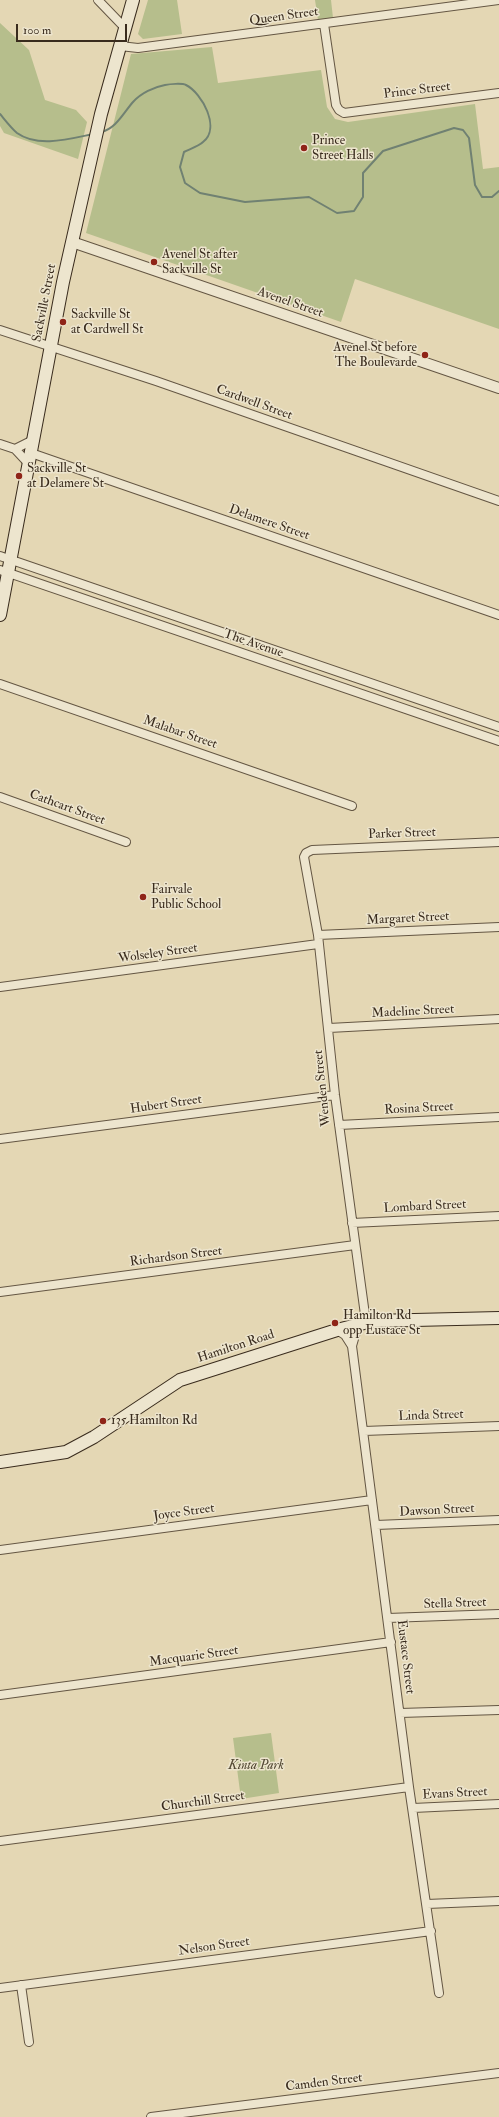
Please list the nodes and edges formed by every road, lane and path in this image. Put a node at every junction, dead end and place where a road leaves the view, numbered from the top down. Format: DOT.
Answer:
graph roads {
  1 [pos="98,0"];
  2 [pos="133,0"];
  3 [pos="499,0"];
  4 [pos="324,24"];
  5 [pos="125,28"];
  6 [pos="120,46"];
  7 [pos="499,93"];
  8 [pos="72,242"];
  9 [pos="0,330"];
  10 [pos="50,348"];
  11 [pos="499,388"];
  12 [pos="33,440"];
  13 [pos="0,444"];
  14 [pos="15,449"];
  15 [pos="30,459"];
  16 [pos="499,501"];
  17 [pos="5,558"];
  18 [pos="4,572"];
  19 [pos="0,615"];
  20 [pos="499,615"];
  21 [pos="0,684"];
  22 [pos="499,727"];
  23 [pos="499,741"];
  24 [pos="0,797"];
  25 [pos="352,806"];
  26 [pos="126,842"];
  27 [pos="499,842"];
  28 [pos="306,853"];
  29 [pos="499,927"];
  30 [pos="318,935"];
  31 [pos="318,944"];
  32 [pos="0,987"];
  33 [pos="499,1019"];
  34 [pos="329,1028"];
  35 [pos="336,1095"];
  36 [pos="499,1117"];
  37 [pos="339,1125"];
  38 [pos="0,1139"];
  39 [pos="499,1216"];
  40 [pos="352,1223"];
  41 [pos="355,1245"];
  42 [pos="0,1292"];
  43 [pos="499,1318"];
  44 [pos="364,1323"];
  45 [pos="337,1330"];
  46 [pos="352,1346"];
  47 [pos="499,1426"];
  48 [pos="364,1431"];
  49 [pos="0,1462"];
  50 [pos="372,1500"];
  51 [pos="499,1520"];
  52 [pos="376,1525"];
  53 [pos="0,1550"];
  54 [pos="499,1614"];
  55 [pos="388,1618"];
  56 [pos="391,1642"];
  57 [pos="0,1694"];
  58 [pos="499,1710"];
  59 [pos="400,1713"];
  60 [pos="410,1787"];
  61 [pos="499,1804"];
  62 [pos="413,1808"];
  63 [pos="0,1841"];
  64 [pos="499,1901"];
  65 [pos="427,1904"];
  66 [pos="431,1930"];
  67 [pos="21,1985"];
  68 [pos="0,1988"];
  69 [pos="439,1993"];
  70 [pos="29,2042"];
  71 [pos="499,2073"];
  72 [pos="151,2117"];
  1 -- 5 [label="street"];
  2 -- 5 [label="main road, Sackville Street"];
  3 -- 4 [label="street, Queen Street"];
  4 -- 6 [label="street, Queen Street"];
  4 -- 7 [label="street, Prince Street"];
  5 -- 6 [label="main road, Sackville Street"];
  6 -- 8 [label="main road, Sackville Street"];
  8 -- 10 [label="main road, Sackville Street"];
  8 -- 11 [label="street, Avenel Street"];
  9 -- 10 [label="street, Cardwell Street"];
  10 -- 12 [label="main road, Sackville Street"];
  10 -- 16 [label="street, Cardwell Street"];
  12 -- 14 [label="street"];
  12 -- 15 [label="main road, Sackville Street"];
  13 -- 14 [label="street, Delamere Street"];
  14 -- 15 [label="street, Delamere Street"];
  15 -- 17 [label="main road, Sackville Street"];
  15 -- 20 [label="street, Delamere Street"];
  17 -- 18 [label="main road, Sackville Street"];
  17 -- 22 [label="street, The Avenue"];
  18 -- 19 [label="main road, Sackville Street"];
  18 -- 23 [label="street, The Avenue"];
  21 -- 25 [label="street, Malabar Street"];
  24 -- 26 [label="street, Cathcart Street"];
  27 -- 28 [label="street, Parker Street"];
  28 -- 30 [label="street, Wenden Street"];
  29 -- 30 [label="street, Margaret Street"];
  30 -- 31 [label="street, Wenden Street"];
  31 -- 32 [label="street, Wolseley Street"];
  31 -- 34 [label="street, Wenden Street"];
  33 -- 34 [label="street, Madeline Street"];
  34 -- 35 [label="street, Wenden Street"];
  35 -- 37 [label="street, Wenden Street"];
  35 -- 38 [label="street, Hubert Street"];
  36 -- 37 [label="street, Rosina Street"];
  37 -- 40 [label="street, Wenden Street"];
  39 -- 40 [label="street, Lombard Street"];
  40 -- 41 [label="street, Wenden Street"];
  41 -- 42 [label="street, Richardson Street"];
  41 -- 44 [label="street, Wenden Street"];
  43 -- 44 [label="main road, Hamilton Road"];
  44 -- 45 [label="main road, Hamilton Road"];
  44 -- 46 [label="street"];
  45 -- 46 [label="street"];
  45 -- 49 [label="main road, Hamilton Road"];
  46 -- 48 [label="street, Eustace Street"];
  47 -- 48 [label="street, Linda Street"];
  48 -- 50 [label="street, Eustace Street"];
  50 -- 52 [label="street, Eustace Street"];
  50 -- 53 [label="street, Joyce Street"];
  51 -- 52 [label="street, Dawson Street"];
  52 -- 55 [label="street, Eustace Street"];
  54 -- 55 [label="street, Stella Street"];
  55 -- 56 [label="street, Eustace Street"];
  56 -- 57 [label="street, Macquarie Street"];
  56 -- 59 [label="street, Eustace Street"];
  58 -- 59 [label="street"];
  59 -- 60 [label="street, Eustace Street"];
  60 -- 62 [label="street, Eustace Street"];
  60 -- 63 [label="street, Churchill Street"];
  61 -- 62 [label="street, Evans Street"];
  62 -- 65 [label="street, Eustace Street"];
  64 -- 65 [label="street"];
  65 -- 66 [label="street, Eustace Street"];
  66 -- 67 [label="street, Nelson Street"];
  66 -- 69 [label="street, Eustace Street"];
  67 -- 68 [label="street, Nelson Street"];
  67 -- 70 [label="street"];
  71 -- 72 [label="street, Camden Street"];
}
